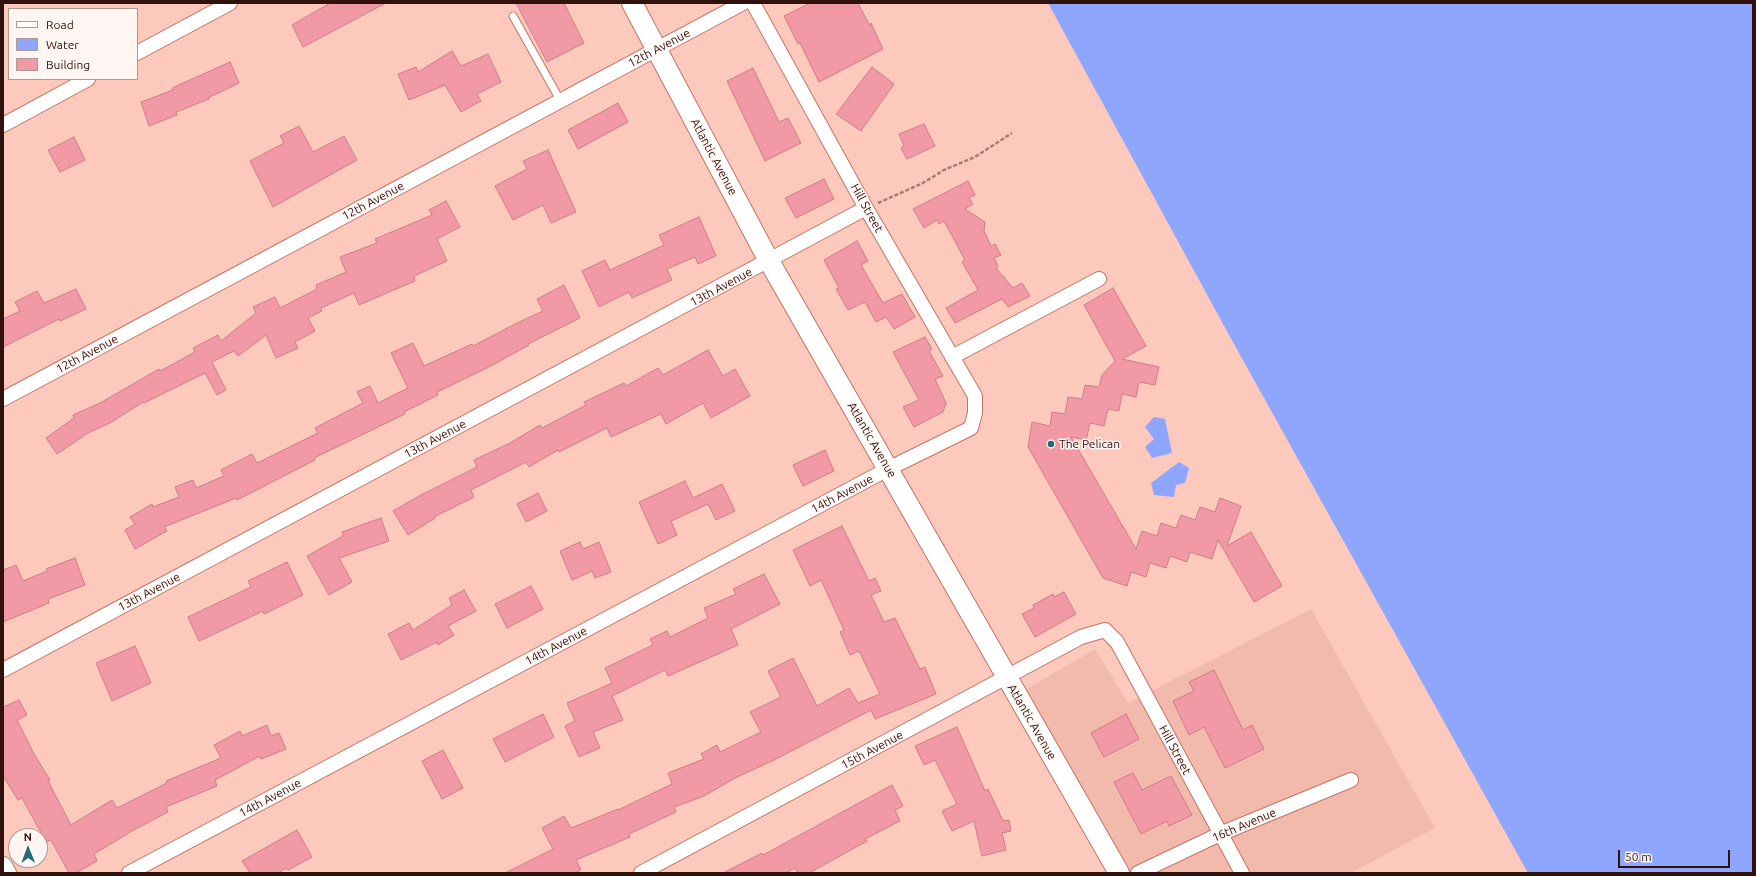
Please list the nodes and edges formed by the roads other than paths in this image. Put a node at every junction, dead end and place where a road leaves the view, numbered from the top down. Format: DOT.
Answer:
graph roads {
  1 [pos="230,3"];
  2 [pos="632,3"];
  3 [pos="743,3"];
  4 [pos="752,3"];
  5 [pos="512,16"];
  6 [pos="656,49"];
  7 [pos="138,52"];
  8 [pos="86,80"];
  9 [pos="560,100"];
  10 [pos="3,125"];
  11 [pos="866,208"];
  12 [pos="769,261"];
  13 [pos="1099,279"];
  14 [pos="952,357"];
  15 [pos="3,399"];
  16 [pos="975,413"];
  17 [pos="888,469"];
  18 [pos="1105,630"];
  19 [pos="3,670"];
  20 [pos="1007,678"];
  21 [pos="1350,780"];
  22 [pos="1220,834"];
  23 [pos="3,866"];
  24 [pos="7,873"];
  25 [pos="128,873"];
  26 [pos="641,873"];
  27 [pos="1119,873"];
  28 [pos="1138,873"];
  29 [pos="1242,873"];
  1 -- 7 [label="street"];
  2 -- 6 [label="main road, Atlantic Avenue"];
  3 -- 6 [label="street, 12th Avenue"];
  4 -- 11 [label="street, Hill Street"];
  5 -- 9 [label="lane"];
  6 -- 9 [label="street, 12th Avenue"];
  6 -- 12 [label="main road, Atlantic Avenue"];
  8 -- 10 [label="street"];
  9 -- 15 [label="street, 12th Avenue"];
  11 -- 12 [label="street, 13th Avenue"];
  11 -- 14 [label="street, Hill Street"];
  12 -- 17 [label="main road, Atlantic Avenue"];
  12 -- 19 [label="street, 13th Avenue"];
  13 -- 14 [label="street"];
  14 -- 16 [label="street, Hill Street"];
  16 -- 17 [label="street, 14th Avenue"];
  17 -- 20 [label="main road, Atlantic Avenue"];
  17 -- 25 [label="street, 14th Avenue"];
  18 -- 20 [label="street, 15th Avenue"];
  18 -- 22 [label="street, Hill Street"];
  20 -- 26 [label="street, 15th Avenue"];
  20 -- 27 [label="main road, Atlantic Avenue"];
  21 -- 22 [label="street, 16th Avenue"];
  22 -- 28 [label="street, 16th Avenue"];
  22 -- 29 [label="street, Hill Street"];
  23 -- 24 [label="street"];
}
